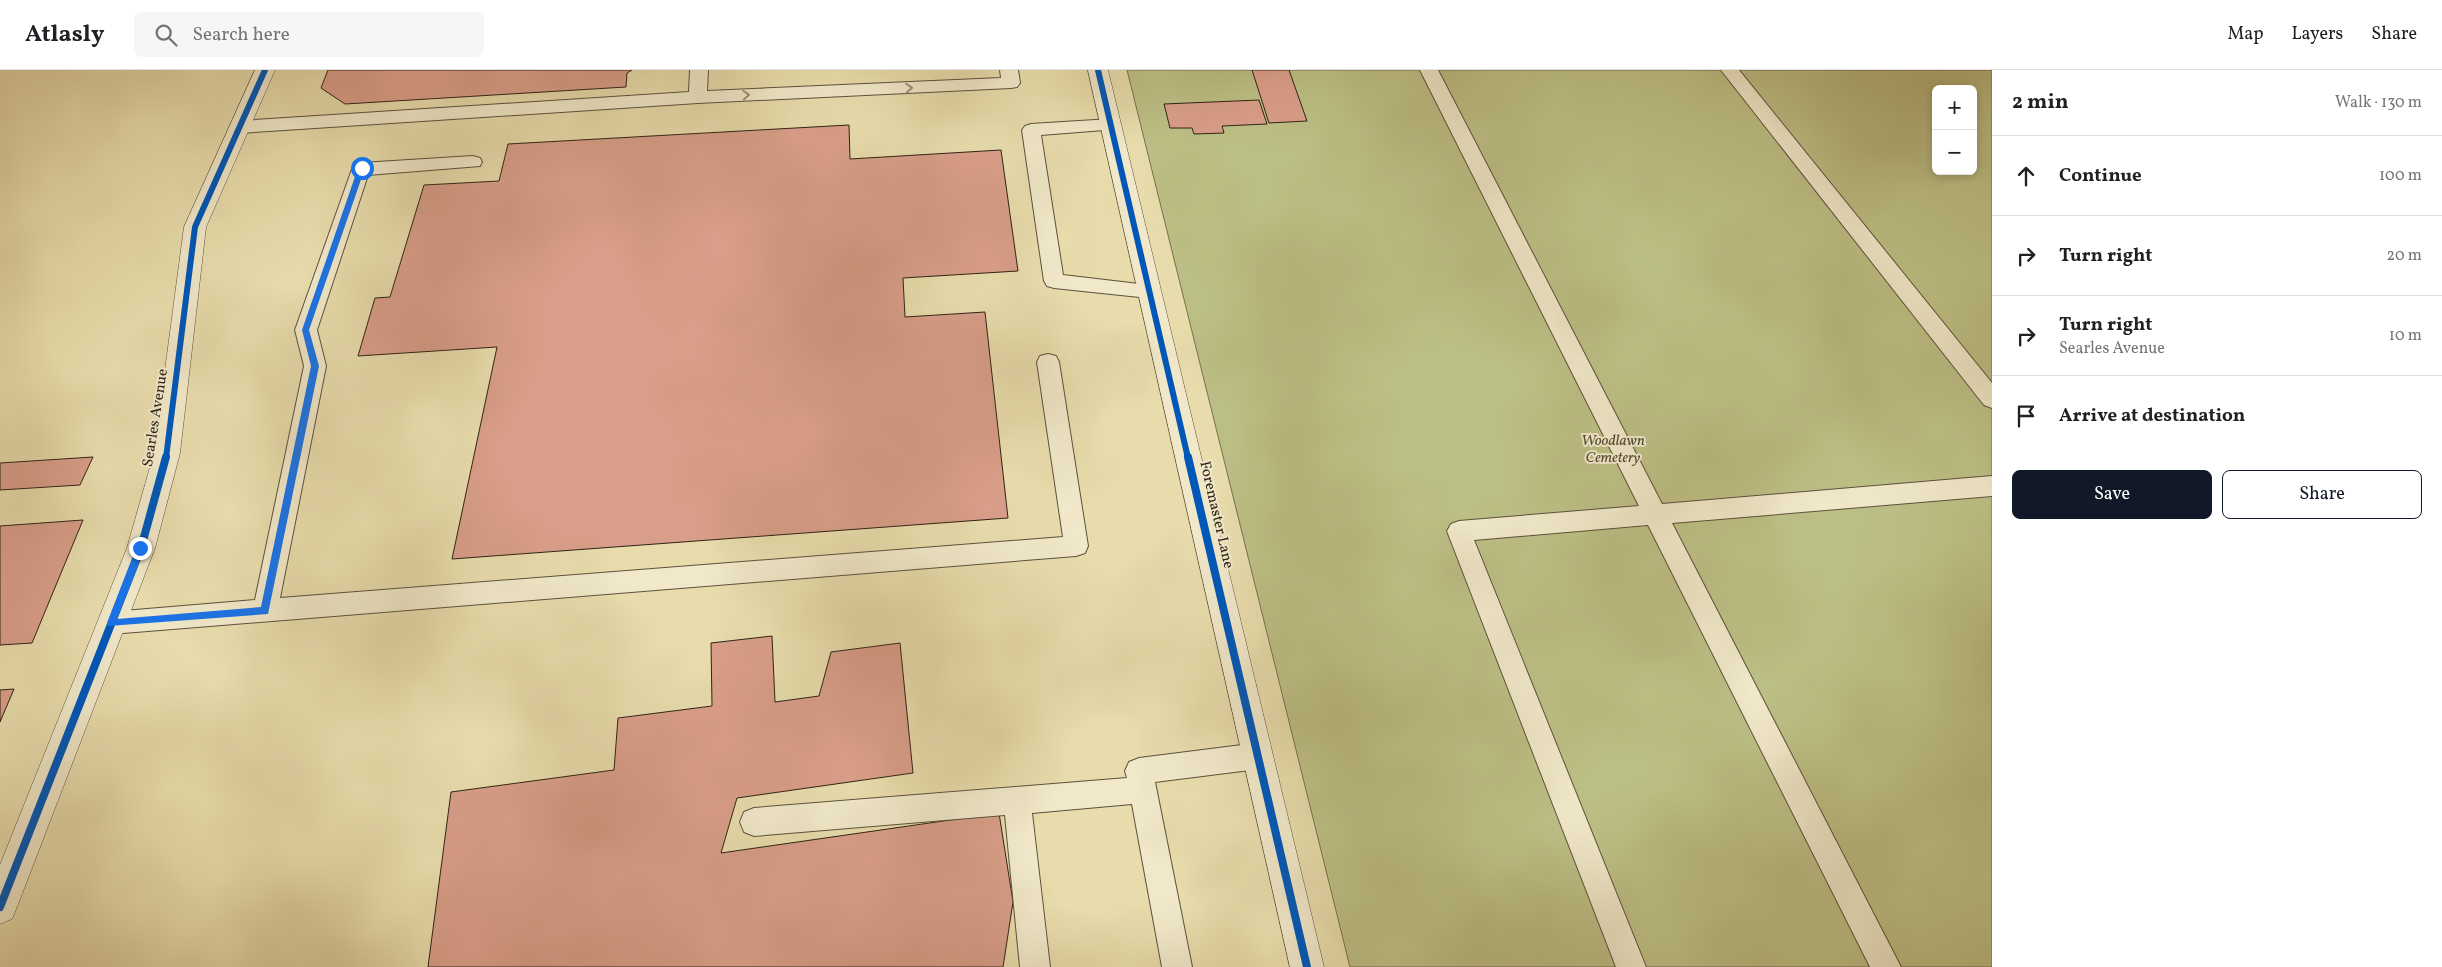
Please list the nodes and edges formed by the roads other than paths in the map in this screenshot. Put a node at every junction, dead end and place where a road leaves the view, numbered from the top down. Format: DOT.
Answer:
graph roads {
  1 [pos="265,70"];
  2 [pos="699,70"];
  3 [pos="1009,70"];
  4 [pos="1098,70"];
  5 [pos="1429,70"];
  6 [pos="1730,70"];
  7 [pos="698,98"];
  8 [pos="1111,125"];
  9 [pos="240,128"];
  10 [pos="473,162"];
  11 [pos="1149,291"];
  12 [pos="1048,362"];
  13 [pos="1992,399"];
  14 [pos="1992,486"];
  15 [pos="1655,514"];
  16 [pos="265,611"];
  17 [pos="112,623"];
  18 [pos="1258,756"];
  19 [pos="1143,790"];
  20 [pos="1017,800"];
  21 [pos="754,822"];
  22 [pos="0,907"];
  23 [pos="1035,967"];
  24 [pos="1177,967"];
  25 [pos="1307,967"];
  26 [pos="1631,967"];
  27 [pos="1886,967"];
  1 -- 9 [label="street, Searles Avenue"];
  2 -- 7 [label="lane"];
  7 -- 3 [label="lane, one-way"];
  4 -- 8 [label="street, Foremaster Lane"];
  5 -- 15 [label="lane"];
  6 -- 13 [label="lane"];
  7 -- 9 [label="lane"];
  8 -- 11 [label="street, Foremaster Lane"];
  8 -- 11 [label="lane"];
  9 -- 17 [label="street, Searles Avenue"];
  10 -- 16 [label="lane"];
  11 -- 18 [label="street, Foremaster Lane"];
  12 -- 16 [label="lane"];
  14 -- 15 [label="lane"];
  15 -- 26 [label="lane"];
  15 -- 27 [label="lane"];
  16 -- 17 [label="lane"];
  17 -- 22 [label="street, Searles Avenue"];
  18 -- 19 [label="lane"];
  18 -- 25 [label="street, Foremaster Lane"];
  19 -- 20 [label="lane"];
  19 -- 24 [label="lane"];
  20 -- 21 [label="lane"];
  20 -- 23 [label="lane"];
}
